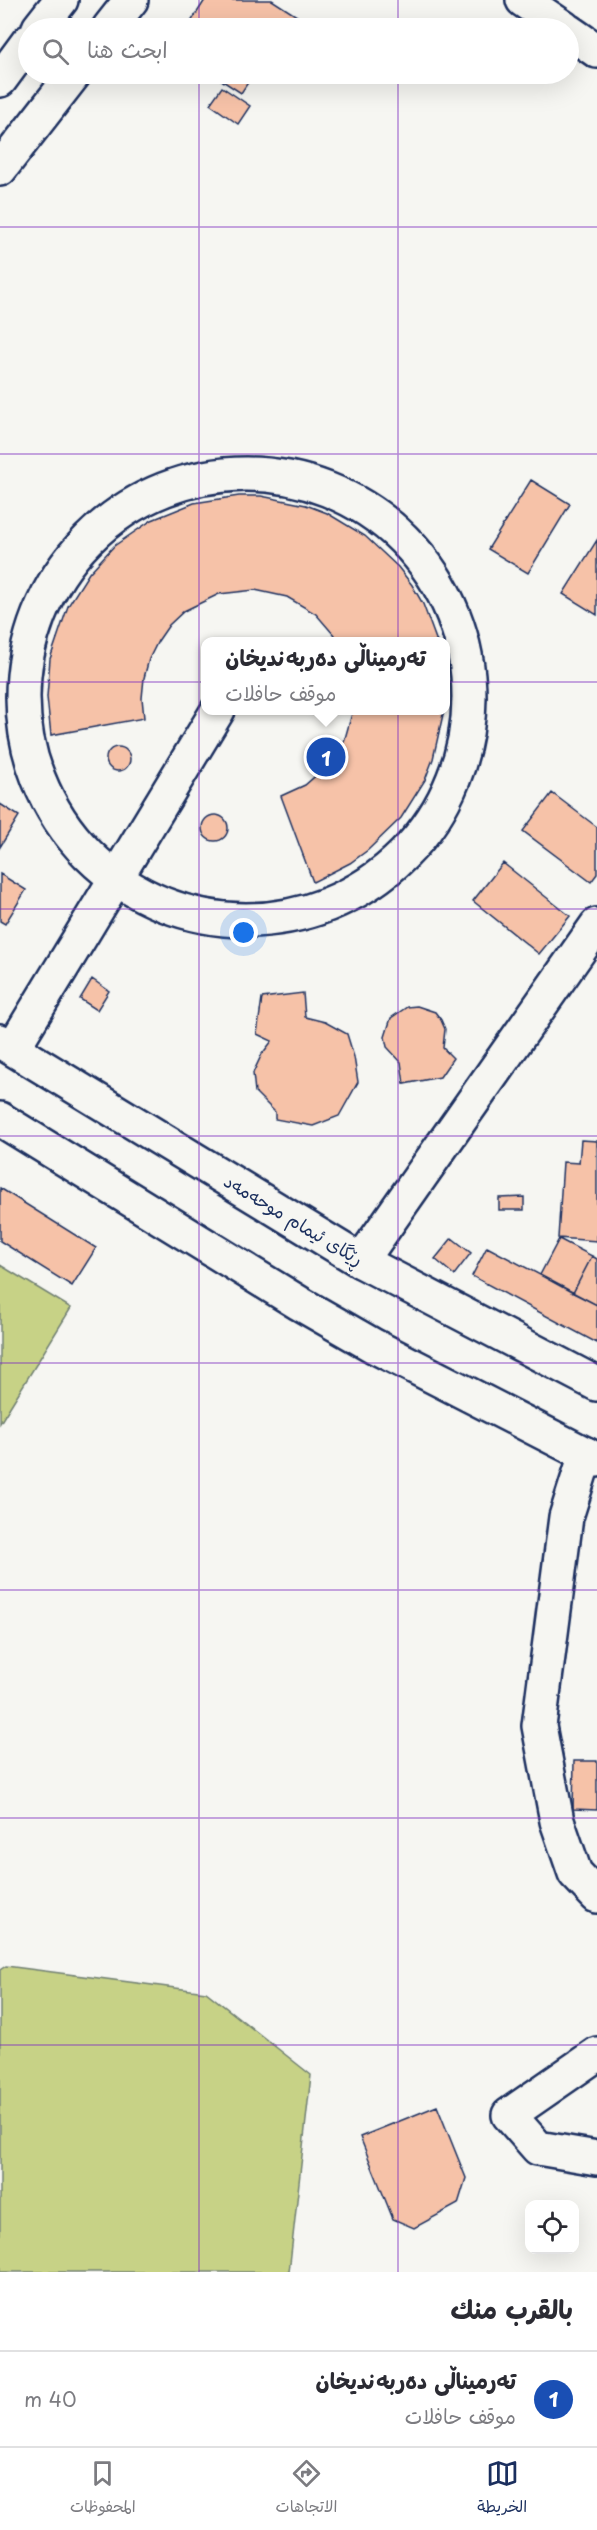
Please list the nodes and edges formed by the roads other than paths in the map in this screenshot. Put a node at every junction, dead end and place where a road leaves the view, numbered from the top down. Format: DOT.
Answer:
graph roads {
  1 [pos="60,0"];
  2 [pos="130,0"];
  3 [pos="523,0"];
  4 [pos="46,18"];
  5 [pos="116,18"];
  6 [pos="549,18"];
  7 [pos="579,39"];
  8 [pos="597,51"];
  9 [pos="18,56"];
  10 [pos="0,80"];
  11 [pos="66,84"];
  12 [pos="0,170"];
  13 [pos="216,715"];
  14 [pos="115,878"];
  15 [pos="597,925"];
  16 [pos="7,1044"];
  17 [pos="0,1119"];
  18 [pos="361,1261"];
  19 [pos="597,1384"];
  20 [pos="592,1457"];
  21 [pos="597,1896"];
  22 [pos="597,2054"];
  23 [pos="597,2158"];
  1 -- 4 [label="main road"];
  2 -- 5 [label="main road"];
  3 -- 6 [label="main road"];
  7 -- 8 [label="main road"];
  9 -- 10 [label="main road"];
  11 -- 12 [label="main road"];
  13 -- 14 [label="main road"];
  14 -- 14 [label="main road"];
  14 -- 16 [label="main road"];
  15 -- 18 [label="main road"];
  16 -- 18 [label="main road, ڕێگای ئیمام موحەمەد"];
  17 -- 20 [label="main road"];
  18 -- 19 [label="main road, ڕێگای ئیمام موحەمەد"];
  20 -- 21 [label="main road"];
  22 -- 23 [label="main road"];
}
